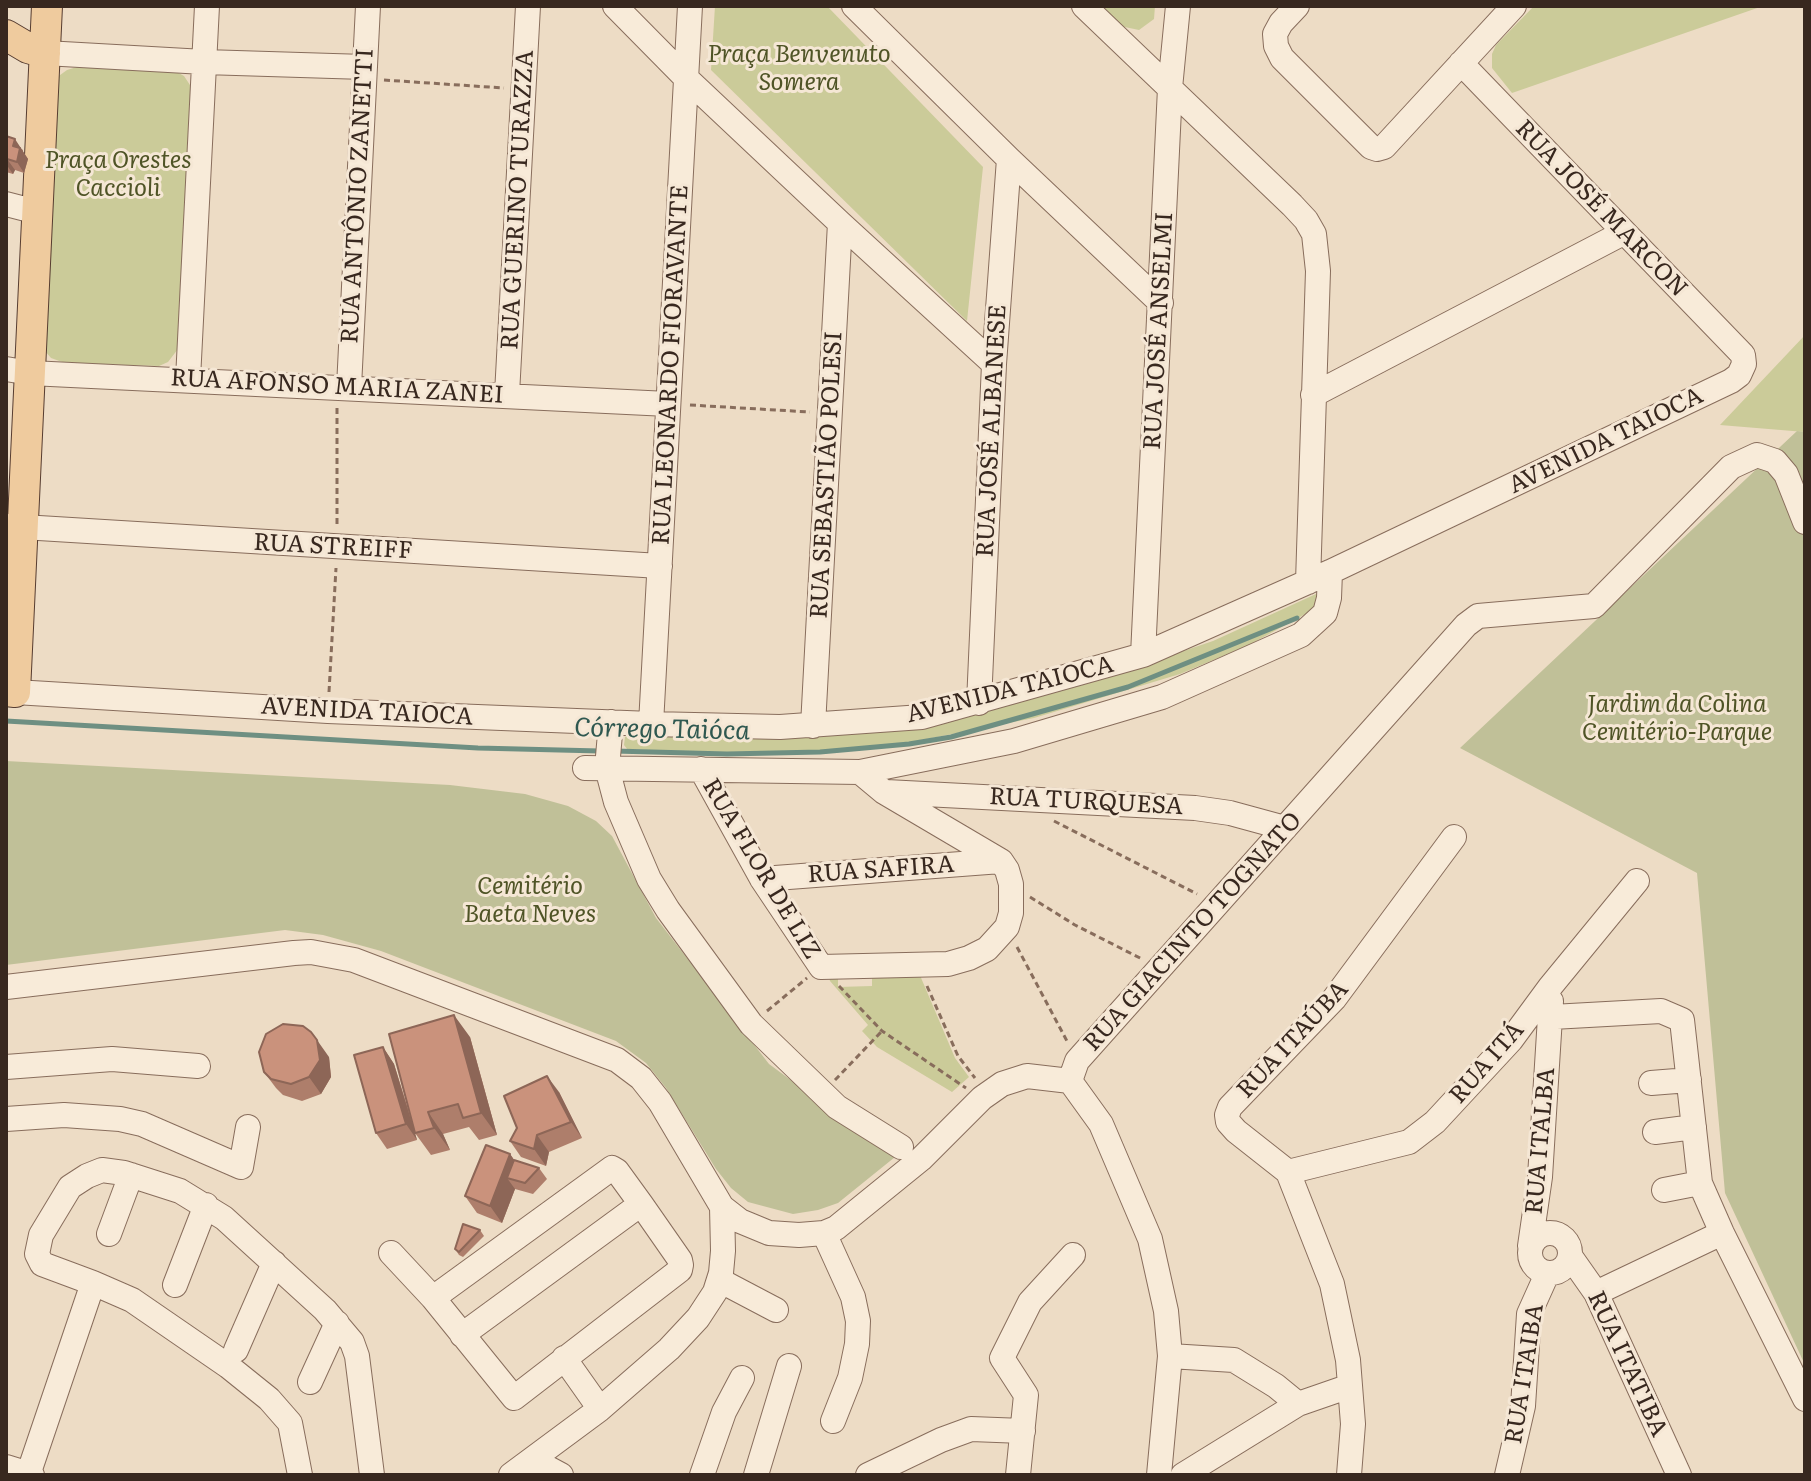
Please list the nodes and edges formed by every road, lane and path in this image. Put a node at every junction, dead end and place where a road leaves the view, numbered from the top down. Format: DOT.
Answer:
graph roads {
  1 [pos="47,6"];
  2 [pos="207,6"];
  3 [pos="368,6"];
  4 [pos="528,6"];
  5 [pos="615,6"];
  6 [pos="690,6"];
  7 [pos="854,6"];
  8 [pos="1084,6"];
  9 [pos="1178,6"];
  10 [pos="1297,6"];
  11 [pos="1514,6"];
  12 [pos="6,35"];
  13 [pos="45,53"];
  14 [pos="204,62"];
  15 [pos="1461,63"];
  16 [pos="365,73"];
  17 [pos="686,78"];
  18 [pos="1170,88"];
  19 [pos="523,89"];
  20 [pos="1009,159"];
  21 [pos="6,204"];
  22 [pos="37,212"];
  23 [pos="840,223"];
  24 [pos="1623,233"];
  25 [pos="1161,303"];
  26 [pos="1743,355"];
  27 [pos="994,364"];
  28 [pos="18,371"];
  29 [pos="188,379"];
  30 [pos="349,387"];
  31 [pos="507,394"];
  32 [pos="1313,395"];
  33 [pos="668,404"];
  34 [pos="830,413"];
  35 [pos="1799,487"];
  36 [pos="1805,522"];
  37 [pos="14,527"];
  38 [pos="660,566"];
  39 [pos="1330,572"];
  40 [pos="1308,582"];
  41 [pos="1143,655"];
  42 [pos="10,692"];
  43 [pos="979,703"];
  44 [pos="651,724"];
  45 [pos="813,726"];
  46 [pos="604,751"];
  47 [pos="701,769"];
  48 [pos="860,772"];
  49 [pos="884,792"];
  50 [pos="1036,800"];
  51 [pos="1285,828"];
  52 [pos="1454,837"];
  53 [pos="1001,861"];
  54 [pos="762,879"];
  55 [pos="1637,881"];
  56 [pos="1011,884"];
  57 [pos="1218,905"];
  58 [pos="1007,927"];
  59 [pos="922,966"];
  60 [pos="821,967"];
  61 [pos="1160,968"];
  62 [pos="6,987"];
  63 [pos="1550,987"];
  64 [pos="1552,1017"];
  65 [pos="751,1024"];
  66 [pos="882,1031"];
  67 [pos="1511,1040"];
  68 [pos="1548,1064"];
  69 [pos="198,1066"];
  70 [pos="6,1067"];
  71 [pos="1074,1071"];
  72 [pos="1689,1080"];
  73 [pos="1651,1083"];
  74 [pos="822,1094"];
  75 [pos="984,1096"];
  76 [pos="6,1119"];
  77 [pos="248,1127"];
  78 [pos="1694,1127"];
  79 [pos="1655,1132"];
  80 [pos="901,1147"];
  81 [pos="1288,1172"];
  82 [pos="131,1175"];
  83 [pos="1540,1177"];
  84 [pos="1700,1183"];
  85 [pos="1664,1190"];
  86 [pos="641,1204"];
  87 [pos="206,1205"];
  88 [pos="722,1207"];
  89 [pos="824,1233"];
  90 [pos="1722,1233"];
  91 [pos="109,1234"];
  92 [pos="1567,1248"];
  93 [pos="391,1253"];
  94 [pos="1073,1255"];
  95 [pos="1536,1260"];
  96 [pos="274,1263"];
  97 [pos="719,1280"];
  98 [pos="93,1283"];
  99 [pos="175,1285"];
  100 [pos="1596,1293"];
  101 [pos="433,1298"];
  102 [pos="776,1310"];
  103 [pos="337,1323"];
  104 [pos="462,1335"];
  105 [pos="236,1350"];
  106 [pos="1170,1356"];
  107 [pos="564,1358"];
  108 [pos="789,1366"];
  109 [pos="742,1378"];
  110 [pos="310,1382"];
  111 [pos="1350,1386"];
  112 [pos="1805,1399"];
  113 [pos="1298,1404"];
  114 [pos="600,1409"];
  115 [pos="833,1421"];
  116 [pos="1023,1431"];
  117 [pos="533,1460"];
  118 [pos="6,1467"];
  119 [pos="558,1474"];
  120 [pos="30,1475"];
  121 [pos="300,1475"];
  122 [pos="372,1475"];
  123 [pos="511,1475"];
  124 [pos="702,1475"];
  125 [pos="756,1475"];
  126 [pos="868,1475"];
  127 [pos="1018,1475"];
  128 [pos="1159,1475"];
  129 [pos="1183,1475"];
  130 [pos="1349,1475"];
  131 [pos="1507,1475"];
  132 [pos="1679,1475"];
  1 -- 13 [label="main road"];
  2 -- 14 [label="street"];
  3 -- 16 [label="street, RUA ANTÔNIO ZANETTI"];
  4 -- 19 [label="street, RUA GUERINO TURAZZA"];
  5 -- 17 [label="street"];
  6 -- 17 [label="street, RUA LEONARDO FIORAVANTE"];
  7 -- 20 [label="street"];
  8 -- 18 [label="street"];
  9 -- 18 [label="street, RUA JOSÉ ANSELMI"];
  10 -- 15 [label="street"];
  11 -- 15 [label="street"];
  12 -- 13 [label="main road"];
  13 -- 14 [label="street"];
  13 -- 22 [label="main road"];
  14 -- 16 [label="street"];
  14 -- 29 [label="street"];
  15 -- 24 [label="street, RUA JOSÉ MARCON"];
  16 -- 19 [label="path"];
  16 -- 30 [label="street, RUA ANTÔNIO ZANETTI"];
  17 -- 23 [label="street"];
  17 -- 33 [label="street, RUA LEONARDO FIORAVANTE"];
  18 -- 25 [label="street, RUA JOSÉ ANSELMI"];
  18 -- 32 [label="street"];
  19 -- 31 [label="street, RUA GUERINO TURAZZA"];
  20 -- 25 [label="street"];
  20 -- 27 [label="street, RUA JOSÉ ALBANESE"];
  21 -- 22 [label="street"];
  22 -- 28 [label="main road"];
  23 -- 27 [label="street"];
  23 -- 34 [label="street, RUA SEBASTIÃO POLESI"];
  24 -- 26 [label="street, RUA JOSÉ MARCON"];
  24 -- 32 [label="street"];
  25 -- 41 [label="street, RUA JOSÉ ANSELMI"];
  26 -- 39 [label="street, AVENIDA TAIOCA"];
  27 -- 43 [label="street, RUA JOSÉ ALBANESE"];
  28 -- 29 [label="street, RUA AFONSO MARIA ZANEI"];
  28 -- 37 [label="main road"];
  29 -- 30 [label="street, RUA AFONSO MARIA ZANEI"];
  30 -- 31 [label="street, RUA AFONSO MARIA ZANEI"];
  31 -- 33 [label="street, RUA AFONSO MARIA ZANEI"];
  32 -- 40 [label="street"];
  33 -- 34 [label="path"];
  33 -- 38 [label="street, RUA LEONARDO FIORAVANTE"];
  34 -- 45 [label="street, RUA SEBASTIÃO POLESI"];
  35 -- 36 [label="street"];
  35 -- 51 [label="street, RUA GIACINTO TOGNATO"];
  37 -- 38 [label="street, RUA STREIFF"];
  37 -- 42 [label="main road"];
  38 -- 44 [label="street, RUA LEONARDO FIORAVANTE"];
  39 -- 40 [label="street, AVENIDA TAIOCA"];
  39 -- 48 [label="street"];
  40 -- 41 [label="street, AVENIDA TAIOCA"];
  41 -- 43 [label="street, AVENIDA TAIOCA"];
  42 -- 46 [label="street, AVENIDA TAIOCA"];
  43 -- 45 [label="street, AVENIDA TAIOCA"];
  44 -- 45 [label="street, AVENIDA TAIOCA"];
  44 -- 46 [label="street, AVENIDA TAIOCA"];
  46 -- 47 [label="street"];
  46 -- 65 [label="street"];
  47 -- 48 [label="street"];
  47 -- 54 [label="street, RUA FLOR DE LIZ"];
  48 -- 49 [label="street"];
  49 -- 50 [label="street, RUA TURQUESA"];
  49 -- 53 [label="street"];
  50 -- 51 [label="street, RUA TURQUESA"];
  50 -- 57 [label="path"];
  51 -- 57 [label="street, RUA GIACINTO TOGNATO"];
  52 -- 81 [label="street, RUA ITAÚBA"];
  53 -- 54 [label="street, RUA SAFIRA"];
  53 -- 56 [label="street"];
  54 -- 60 [label="street, RUA FLOR DE LIZ"];
  55 -- 63 [label="street, RUA ITÁ"];
  56 -- 58 [label="street"];
  56 -- 61 [label="path"];
  57 -- 61 [label="street, RUA GIACINTO TOGNATO"];
  58 -- 59 [label="street, RUA FLOR DE LIZ"];
  58 -- 71 [label="path"];
  59 -- 60 [label="street, RUA FLOR DE LIZ"];
  59 -- 75 [label="path"];
  60 -- 65 [label="path"];
  60 -- 66 [label="path"];
  61 -- 71 [label="street, RUA GIACINTO TOGNATO"];
  62 -- 88 [label="street"];
  63 -- 64 [label="street, RUA ITALBA"];
  63 -- 67 [label="street, RUA ITÁ"];
  64 -- 68 [label="street, RUA ITALBA"];
  64 -- 72 [label="street"];
  65 -- 74 [label="street"];
  66 -- 74 [label="path"];
  66 -- 75 [label="path"];
  67 -- 68 [label="street"];
  67 -- 81 [label="street, RUA ITÁ"];
  68 -- 83 [label="street, RUA ITALBA"];
  69 -- 70 [label="street"];
  71 -- 75 [label="street"];
  71 -- 106 [label="street"];
  72 -- 73 [label="street"];
  72 -- 78 [label="street"];
  74 -- 80 [label="street"];
  75 -- 89 [label="street"];
  76 -- 77 [label="street"];
  78 -- 79 [label="street"];
  78 -- 84 [label="street"];
  81 -- 111 [label="street, RUA ITAÚBA"];
  82 -- 87 [label="street"];
  82 -- 91 [label="street"];
  82 -- 98 [label="street"];
  83 -- 92 [label="street, RUA ITATIBA"];
  83 -- 95 [label="street, RUA ITALBA"];
  84 -- 85 [label="street"];
  84 -- 90 [label="street"];
  86 -- 101 [label="street"];
  86 -- 104 [label="street"];
  86 -- 107 [label="street"];
  87 -- 96 [label="street"];
  87 -- 99 [label="street"];
  88 -- 89 [label="street"];
  88 -- 97 [label="street"];
  89 -- 115 [label="street"];
  90 -- 100 [label="street"];
  90 -- 112 [label="street"];
  92 -- 95 [label="street"];
  92 -- 95 [label="street"];
  92 -- 100 [label="street, RUA ITATIBA"];
  93 -- 101 [label="street"];
  94 -- 116 [label="street"];
  95 -- 131 [label="street, RUA ITAIBA"];
  96 -- 103 [label="street"];
  96 -- 105 [label="street"];
  97 -- 102 [label="street"];
  97 -- 114 [label="street"];
  98 -- 120 [label="street"];
  98 -- 121 [label="street"];
  100 -- 132 [label="street, RUA ITATIBA"];
  101 -- 104 [label="street"];
  103 -- 110 [label="street"];
  103 -- 122 [label="street"];
  104 -- 107 [label="street"];
  106 -- 113 [label="street"];
  106 -- 128 [label="street"];
  107 -- 114 [label="street"];
  108 -- 125 [label="street"];
  109 -- 124 [label="street"];
  111 -- 113 [label="street"];
  111 -- 130 [label="street, RUA ITAÚBA"];
  113 -- 129 [label="street"];
  114 -- 117 [label="street"];
  116 -- 126 [label="street"];
  116 -- 127 [label="street"];
  117 -- 119 [label="street"];
  117 -- 123 [label="street"];
  118 -- 120 [label="street"];
}
